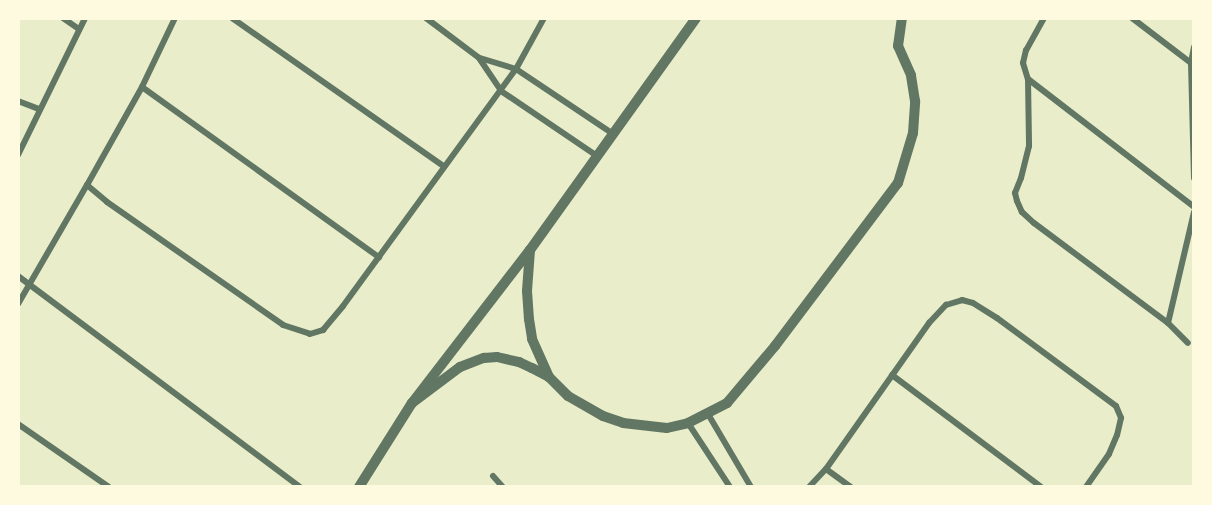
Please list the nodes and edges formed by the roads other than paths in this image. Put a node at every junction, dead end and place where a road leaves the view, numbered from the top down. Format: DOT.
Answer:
graph roads {
  1 [pos="63,18"];
  2 [pos="85,18"];
  3 [pos="175,18"];
  4 [pos="232,18"];
  5 [pos="426,18"];
  6 [pos="544,18"];
  7 [pos="696,18"];
  8 [pos="902,18"];
  9 [pos="1044,18"];
  10 [pos="1132,18"];
  11 [pos="79,29"];
  12 [pos="1194,47"];
  13 [pos="479,58"];
  14 [pos="1191,63"];
  15 [pos="516,69"];
  16 [pos="1028,79"];
  17 [pos="142,87"];
  18 [pos="501,91"];
  19 [pos="18,102"];
  20 [pos="39,109"];
  21 [pos="614,134"];
  22 [pos="18,155"];
  23 [pos="597,156"];
  24 [pos="443,166"];
  25 [pos="1194,178"];
  26 [pos="87,185"];
  27 [pos="1194,209"];
  28 [pos="530,250"];
  29 [pos="379,257"];
  30 [pos="18,276"];
  31 [pos="29,285"];
  32 [pos="18,304"];
  33 [pos="1168,323"];
  34 [pos="1188,343"];
  35 [pos="892,375"];
  36 [pos="549,377"];
  37 [pos="412,403"];
  38 [pos="708,414"];
  39 [pos="688,423"];
  40 [pos="18,424"];
  41 [pos="826,469"];
  42 [pos="493,476"];
  43 [pos="815,478"];
  44 [pos="109,487"];
  45 [pos="300,487"];
  46 [pos="359,487"];
  47 [pos="503,487"];
  48 [pos="730,487"];
  49 [pos="752,487"];
  50 [pos="802,487"];
  51 [pos="809,487"];
  52 [pos="851,487"];
  53 [pos="1041,487"];
  54 [pos="1086,487"];
  1 -- 11 [label="street"];
  2 -- 11 [label="street"];
  3 -- 17 [label="street"];
  4 -- 24 [label="street"];
  5 -- 13 [label="street"];
  6 -- 15 [label="street"];
  7 -- 21 [label="street"];
  8 -- 38 [label="street"];
  9 -- 16 [label="street"];
  10 -- 14 [label="street"];
  11 -- 20 [label="street"];
  12 -- 14 [label="street"];
  13 -- 15 [label="street"];
  13 -- 18 [label="street"];
  14 -- 25 [label="street"];
  15 -- 18 [label="street"];
  15 -- 21 [label="street"];
  16 -- 27 [label="street"];
  16 -- 33 [label="street"];
  17 -- 26 [label="street"];
  17 -- 29 [label="street"];
  18 -- 23 [label="street"];
  18 -- 24 [label="street"];
  19 -- 20 [label="street"];
  20 -- 22 [label="street"];
  21 -- 23 [label="street"];
  23 -- 28 [label="street"];
  24 -- 29 [label="street"];
  26 -- 29 [label="street"];
  26 -- 31 [label="street"];
  27 -- 33 [label="street"];
  28 -- 36 [label="street"];
  28 -- 37 [label="street"];
  30 -- 31 [label="street"];
  31 -- 32 [label="street"];
  31 -- 45 [label="street"];
  33 -- 34 [label="street"];
  35 -- 41 [label="street"];
  35 -- 53 [label="street"];
  35 -- 54 [label="street"];
  36 -- 37 [label="street"];
  36 -- 39 [label="street"];
  37 -- 46 [label="street"];
  38 -- 39 [label="street"];
  38 -- 49 [label="street"];
  39 -- 48 [label="street"];
  40 -- 44 [label="street"];
  41 -- 43 [label="street"];
  41 -- 52 [label="street"];
  42 -- 47 [label="street"];
  43 -- 50 [label="street"];
  43 -- 51 [label="street"];
}
